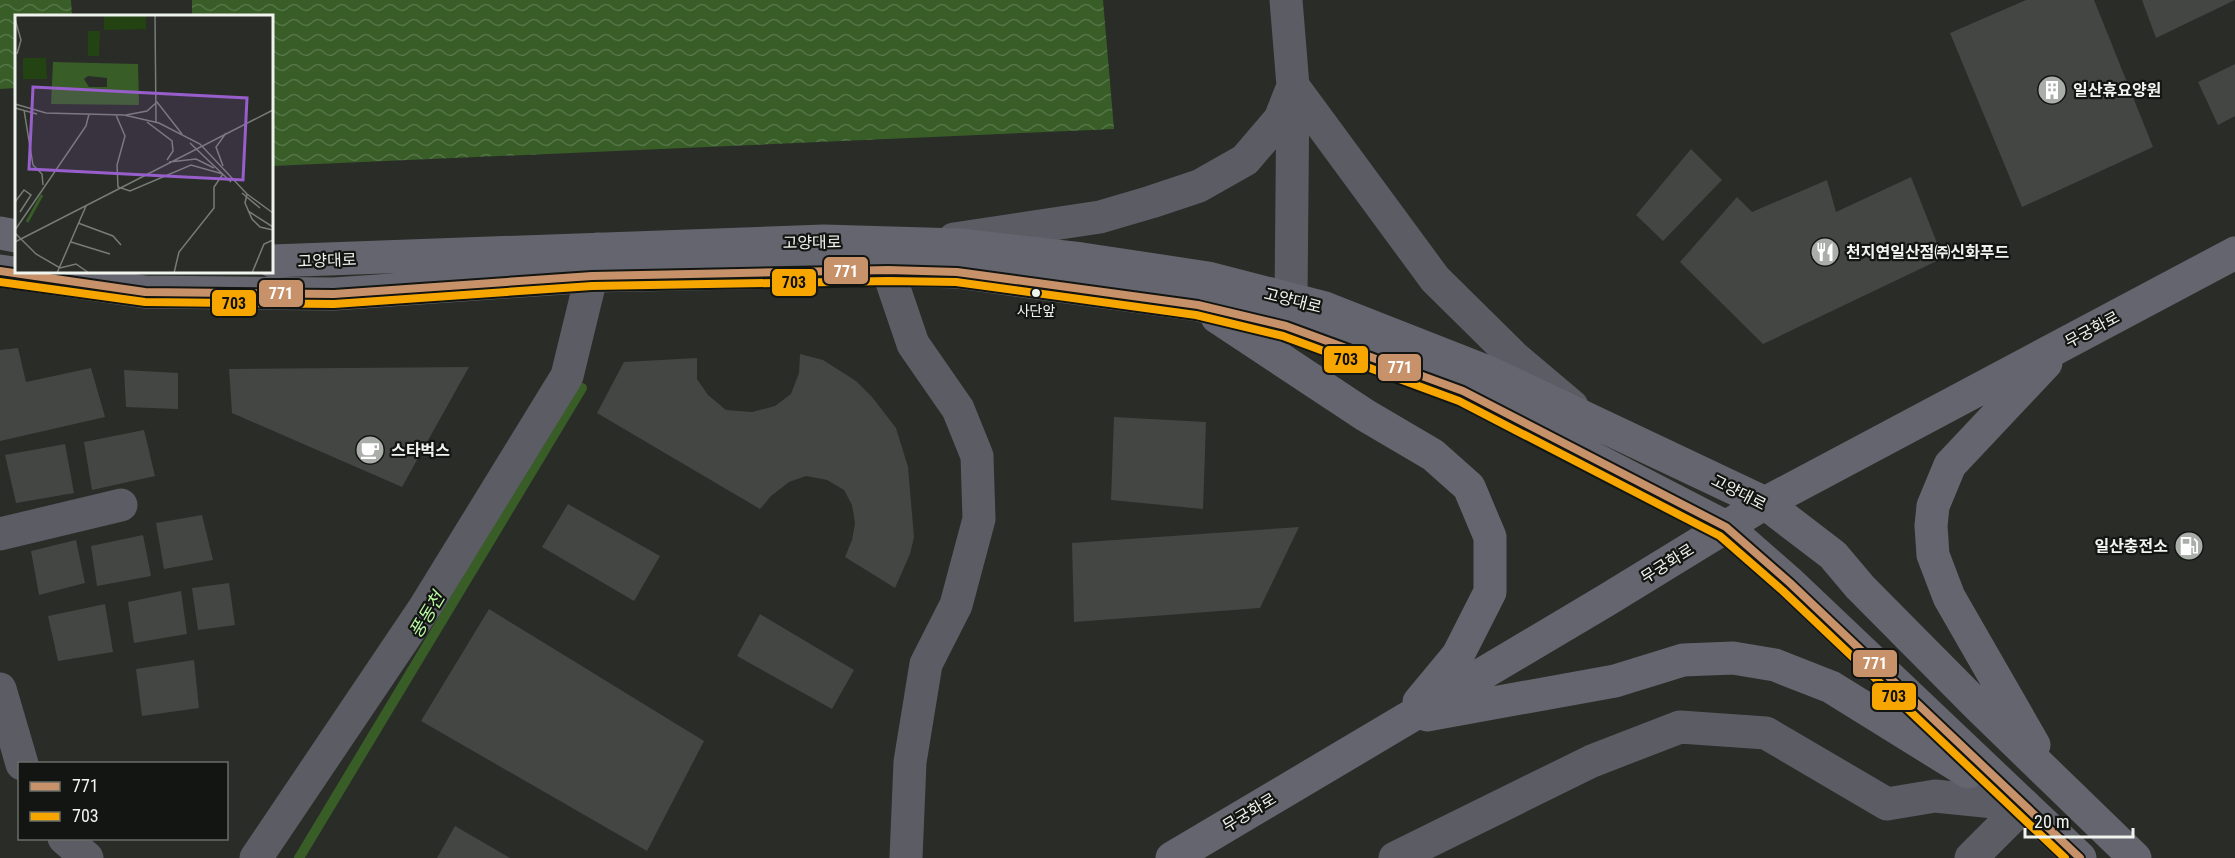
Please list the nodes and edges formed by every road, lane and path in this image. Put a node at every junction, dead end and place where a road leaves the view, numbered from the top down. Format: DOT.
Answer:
graph roads {
  1 [pos="1286,0"];
  2 [pos="1293,86"];
  3 [pos="0,232"];
  4 [pos="15,236"];
  5 [pos="923,244"];
  6 [pos="2235,253"];
  7 [pos="883,256"];
  8 [pos="273,261"];
  9 [pos="595,263"];
  10 [pos="0,271"];
  11 [pos="1291,299"];
  12 [pos="1198,305"];
  13 [pos="2066,342"];
  14 [pos="1584,416"];
  15 [pos="1765,503"];
  16 [pos="121,505"];
  17 [pos="1726,527"];
  18 [pos="0,534"];
  19 [pos="0,689"];
  20 [pos="1405,719"];
  21 [pos="21,762"];
  22 [pos="2052,777"];
  23 [pos="2024,805"];
  24 [pos="66,840"];
  25 [pos="87,858"];
  26 [pos="256,858"];
  27 [pos="906,858"];
  28 [pos="1172,858"];
  29 [pos="1395,858"];
  30 [pos="1971,858"];
  31 [pos="2080,858"];
  32 [pos="2134,858"];
  1 -- 2 [label="street"];
  2 -- 5 [label="street"];
  2 -- 11 [label="street"];
  2 -- 14 [label="street"];
  3 -- 4 [label="main road"];
  5 -- 7 [label="main road, 고양대로"];
  5 -- 11 [label="main road, 고양대로"];
  6 -- 13 [label="main road, 무궁화로"];
  7 -- 9 [label="main road, 고양대로"];
  7 -- 12 [label="main road, 고양대로"];
  7 -- 27 [label="street"];
  8 -- 9 [label="main road, 고양대로"];
  9 -- 10 [label="main road, 고양대로"];
  9 -- 26 [label="street"];
  11 -- 14 [label="main road, 고양대로"];
  12 -- 17 [label="main road, 고양대로"];
  12 -- 20 [label="main road"];
  13 -- 15 [label="main road, 무궁화로"];
  13 -- 22 [label="main road"];
  14 -- 15 [label="main road, 고양대로"];
  15 -- 17 [label="main road, 무궁화로"];
  15 -- 22 [label="main road, 고양대로"];
  16 -- 18 [label="street"];
  17 -- 20 [label="main road, 무궁화로"];
  17 -- 23 [label="main road, 고양대로"];
  19 -- 21 [label="street"];
  20 -- 23 [label="main road"];
  20 -- 28 [label="main road, 무궁화로"];
  22 -- 32 [label="main road, 고양대로"];
  23 -- 29 [label="street"];
  23 -- 30 [label="street"];
  23 -- 31 [label="main road, 고양대로"];
  24 -- 25 [label="street"];
}
